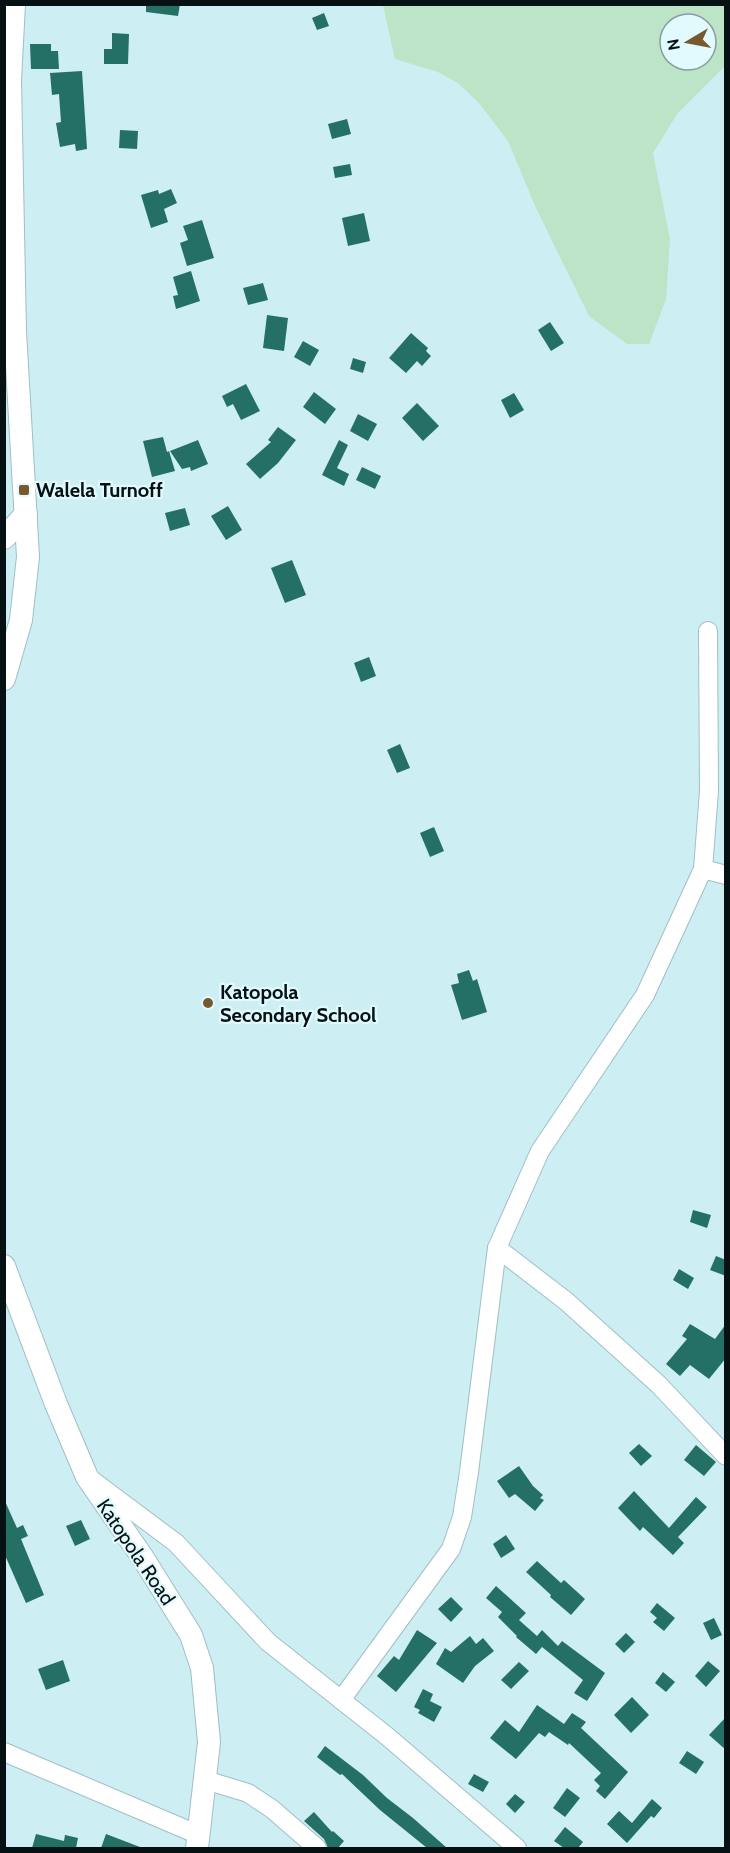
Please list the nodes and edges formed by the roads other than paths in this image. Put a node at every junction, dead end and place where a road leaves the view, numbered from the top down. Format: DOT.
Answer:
graph roads {
  1 [pos="14,4"];
  2 [pos="26,514"];
  3 [pos="4,538"];
  4 [pos="708,631"];
  5 [pos="4,679"];
  6 [pos="703,869"];
  7 [pos="726,875"];
  8 [pos="497,1248"];
  9 [pos="4,1266"];
  10 [pos="726,1456"];
  11 [pos="87,1477"];
  12 [pos="341,1700"];
  13 [pos="4,1752"];
  14 [pos="205,1780"];
  15 [pos="198,1842"];
  16 [pos="317,1848"];
  17 [pos="517,1848"];
  1 -- 2 [label="street"];
  2 -- 3 [label="street"];
  2 -- 5 [label="street"];
  4 -- 6 [label="street"];
  6 -- 7 [label="street"];
  6 -- 8 [label="street"];
  8 -- 10 [label="street"];
  8 -- 12 [label="street"];
  9 -- 11 [label="street, Katopola Road"];
  11 -- 12 [label="street"];
  11 -- 14 [label="street, Katopola Road"];
  12 -- 17 [label="street"];
  13 -- 15 [label="street"];
  14 -- 15 [label="street, Katopola Road"];
  14 -- 16 [label="street"];
}
